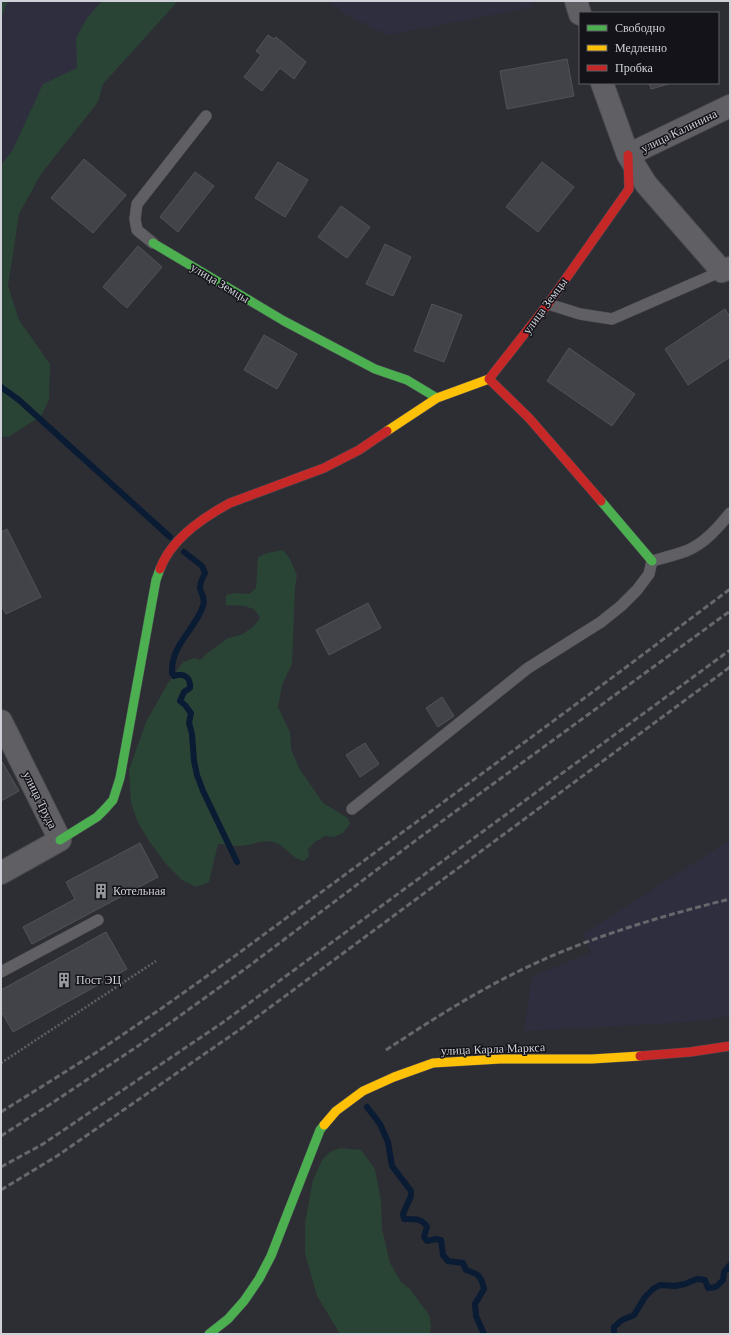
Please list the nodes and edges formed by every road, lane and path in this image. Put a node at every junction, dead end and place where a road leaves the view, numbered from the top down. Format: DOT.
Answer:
graph roads {
  1 [pos="576,1"];
  2 [pos="579,12"];
  3 [pos="602,84"];
  4 [pos="730,106"];
  5 [pos="206,116"];
  6 [pos="628,155"];
  7 [pos="153,243"];
  8 [pos="726,270"];
  9 [pos="548,304"];
  10 [pos="489,379"];
  11 [pos="437,398"];
  12 [pos="730,513"];
  13 [pos="652,561"];
  14 [pos="1,721"];
  15 [pos="352,809"];
  16 [pos="60,840"];
  17 [pos="1,873"];
  18 [pos="98,920"];
  19 [pos="156,961"];
  20 [pos="1,972"];
  21 [pos="730,1046"];
  22 [pos="1,1063"];
  23 [pos="210,1334"];
  1 -- 2 [label="street"];
  3 -- 6 [label="street"];
  4 -- 6 [label="street, улица Калинина"];
  5 -- 7 [label="lane"];
  6 -- 8 [label="street"];
  6 -- 9 [label="street, улица Земцы"];
  7 -- 11 [label="street, улица Земцы"];
  8 -- 9 [label="lane"];
  9 -- 10 [label="street, улица Земцы"];
  10 -- 11 [label="street"];
  10 -- 13 [label="street"];
  11 -- 16 [label="street"];
  12 -- 13 [label="lane"];
  13 -- 15 [label="lane"];
  14 -- 16 [label="street, улица Труда"];
  16 -- 17 [label="street, улица Труда"];
  18 -- 20 [label="lane"];
  19 -- 22 [label="path"];
  21 -- 23 [label="street, улица Карла Маркса"];
}
